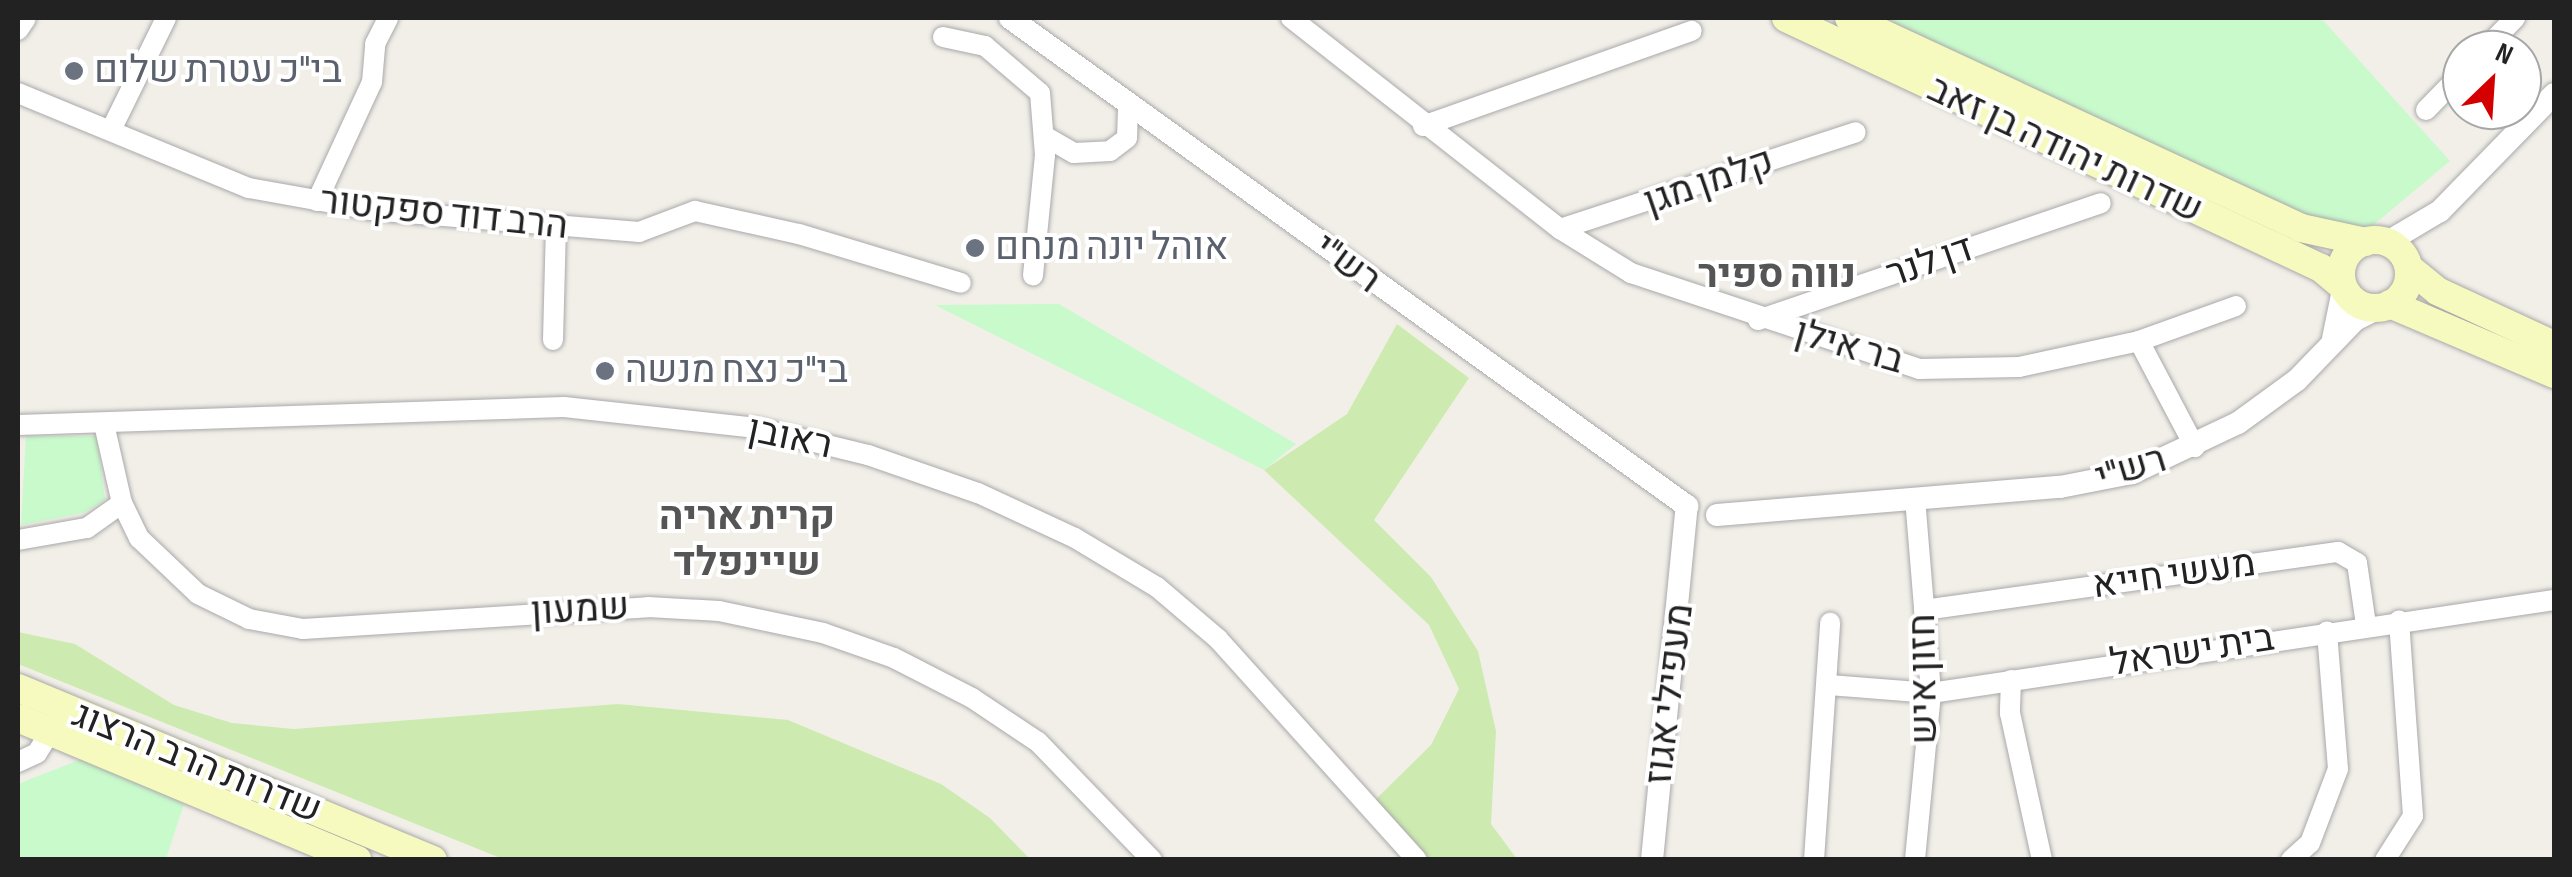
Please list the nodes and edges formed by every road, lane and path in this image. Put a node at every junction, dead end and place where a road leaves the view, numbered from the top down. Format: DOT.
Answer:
graph roads {
  1 [pos="26,18"];
  2 [pos="166,18"];
  3 [pos="388,18"];
  4 [pos="1010,18"];
  5 [pos="1291,18"];
  6 [pos="1786,18"];
  7 [pos="1850,18"];
  8 [pos="18,30"];
  9 [pos="1692,31"];
  10 [pos="942,36"];
  11 [pos="18,94"];
  12 [pos="2442,94"];
  13 [pos="2554,94"];
  14 [pos="1128,104"];
  15 [pos="2426,110"];
  16 [pos="1423,126"];
  17 [pos="111,130"];
  18 [pos="1856,132"];
  19 [pos="1046,137"];
  20 [pos="318,201"];
  21 [pos="2101,203"];
  22 [pos="556,228"];
  23 [pos="1560,230"];
  24 [pos="2392,254"];
  25 [pos="1033,275"];
  26 [pos="961,283"];
  27 [pos="2342,287"];
  28 [pos="2236,306"];
  29 [pos="2386,306"];
  30 [pos="1758,320"];
  31 [pos="553,340"];
  32 [pos="2139,341"];
  33 [pos="2554,345"];
  34 [pos="2328,346"];
  35 [pos="2554,374"];
  36 [pos="104,424"];
  37 [pos="18,426"];
  38 [pos="2196,447"];
  39 [pos="1915,498"];
  40 [pos="122,503"];
  41 [pos="1700,520"];
  42 [pos="18,540"];
  43 [pos="2554,600"];
  44 [pos="1924,610"];
  45 [pos="2399,621"];
  46 [pos="1830,623"];
  47 [pos="2366,625"];
  48 [pos="2327,630"];
  49 [pos="2010,680"];
  50 [pos="1828,686"];
  51 [pos="18,688"];
  52 [pos="1932,692"];
  53 [pos="18,718"];
  54 [pos="57,719"];
  55 [pos="18,762"];
  56 [pos="1399,838"];
  57 [pos="358,860"];
  58 [pos="433,860"];
  59 [pos="1152,860"];
  60 [pos="1387,860"];
  61 [pos="1417,860"];
  62 [pos="1652,860"];
  63 [pos="1663,860"];
  64 [pos="1814,860"];
  65 [pos="1915,860"];
  66 [pos="2042,860"];
  67 [pos="2291,860"];
  68 [pos="2385,860"];
  1 -- 8 [label="street"];
  2 -- 17 [label="street"];
  3 -- 20 [label="street"];
  4 -- 14 [label="street, רש\"י"];
  5 -- 16 [label="street, בר אילן"];
  6 -- 27 [label="main road, שדרות יהודה בן זאב"];
  7 -- 24 [label="main road, שדרות יהודה בן זאב"];
  9 -- 16 [label="street"];
  10 -- 19 [label="street"];
  11 -- 17 [label="street, הרב דוד ספקטור"];
  12 -- 15 [label="street"];
  13 -- 24 [label="street"];
  14 -- 19 [label="street"];
  14 -- 41 [label="street, רש\"י"];
  16 -- 23 [label="street, בר אילן"];
  17 -- 20 [label="street, הרב דוד ספקטור"];
  18 -- 23 [label="street, קלמן מגן"];
  19 -- 25 [label="street"];
  20 -- 22 [label="street, הרב דוד ספקטור"];
  21 -- 30 [label="street, דן לנר"];
  22 -- 26 [label="street, הרב דוד ספקטור"];
  22 -- 31 [label="street"];
  23 -- 30 [label="street, בר אילן"];
  24 -- 27 [label="main road"];
  24 -- 29 [label="main road"];
  24 -- 33 [label="main road, שדרות יהודה בן זאב"];
  27 -- 29 [label="main road"];
  27 -- 34 [label="street"];
  28 -- 32 [label="street, בר אילן"];
  29 -- 34 [label="street, רש\"י"];
  29 -- 35 [label="main road"];
  30 -- 32 [label="street, בר אילן"];
  32 -- 38 [label="street"];
  34 -- 38 [label="street, רש\"י"];
  36 -- 37 [label="street, ראובן"];
  36 -- 40 [label="street, שמעון"];
  36 -- 56 [label="street, ראובן"];
  38 -- 39 [label="street, רש\"י"];
  39 -- 41 [label="street, רש\"י"];
  39 -- 44 [label="street, חזון איש"];
  40 -- 42 [label="street"];
  40 -- 59 [label="street, שמעון"];
  41 -- 62 [label="street, מעפילי אגוז"];
  41 -- 63 [label="street, מעפילי אגוז"];
  43 -- 45 [label="street, בית ישראל"];
  44 -- 47 [label="street, מעשי חייא"];
  44 -- 52 [label="street, חזון איש"];
  45 -- 47 [label="street, בית ישראל"];
  45 -- 68 [label="street"];
  46 -- 50 [label="street"];
  47 -- 48 [label="street, בית ישראל"];
  48 -- 49 [label="street, בית ישראל"];
  48 -- 67 [label="street"];
  49 -- 52 [label="street, בית ישראל"];
  49 -- 66 [label="street"];
  50 -- 52 [label="street, בית ישראל"];
  50 -- 64 [label="street"];
  51 -- 54 [label="main road, שדרות הרב הרצוג"];
  52 -- 65 [label="street, חזון איש"];
  53 -- 54 [label="main road, שדרות הרב הרצוג"];
  54 -- 55 [label="street"];
  54 -- 57 [label="main road, שדרות הרב הרצוג"];
  54 -- 58 [label="main road, שדרות הרב הרצוג"];
  56 -- 60 [label="street"];
  56 -- 61 [label="street, ראובן"];
}
